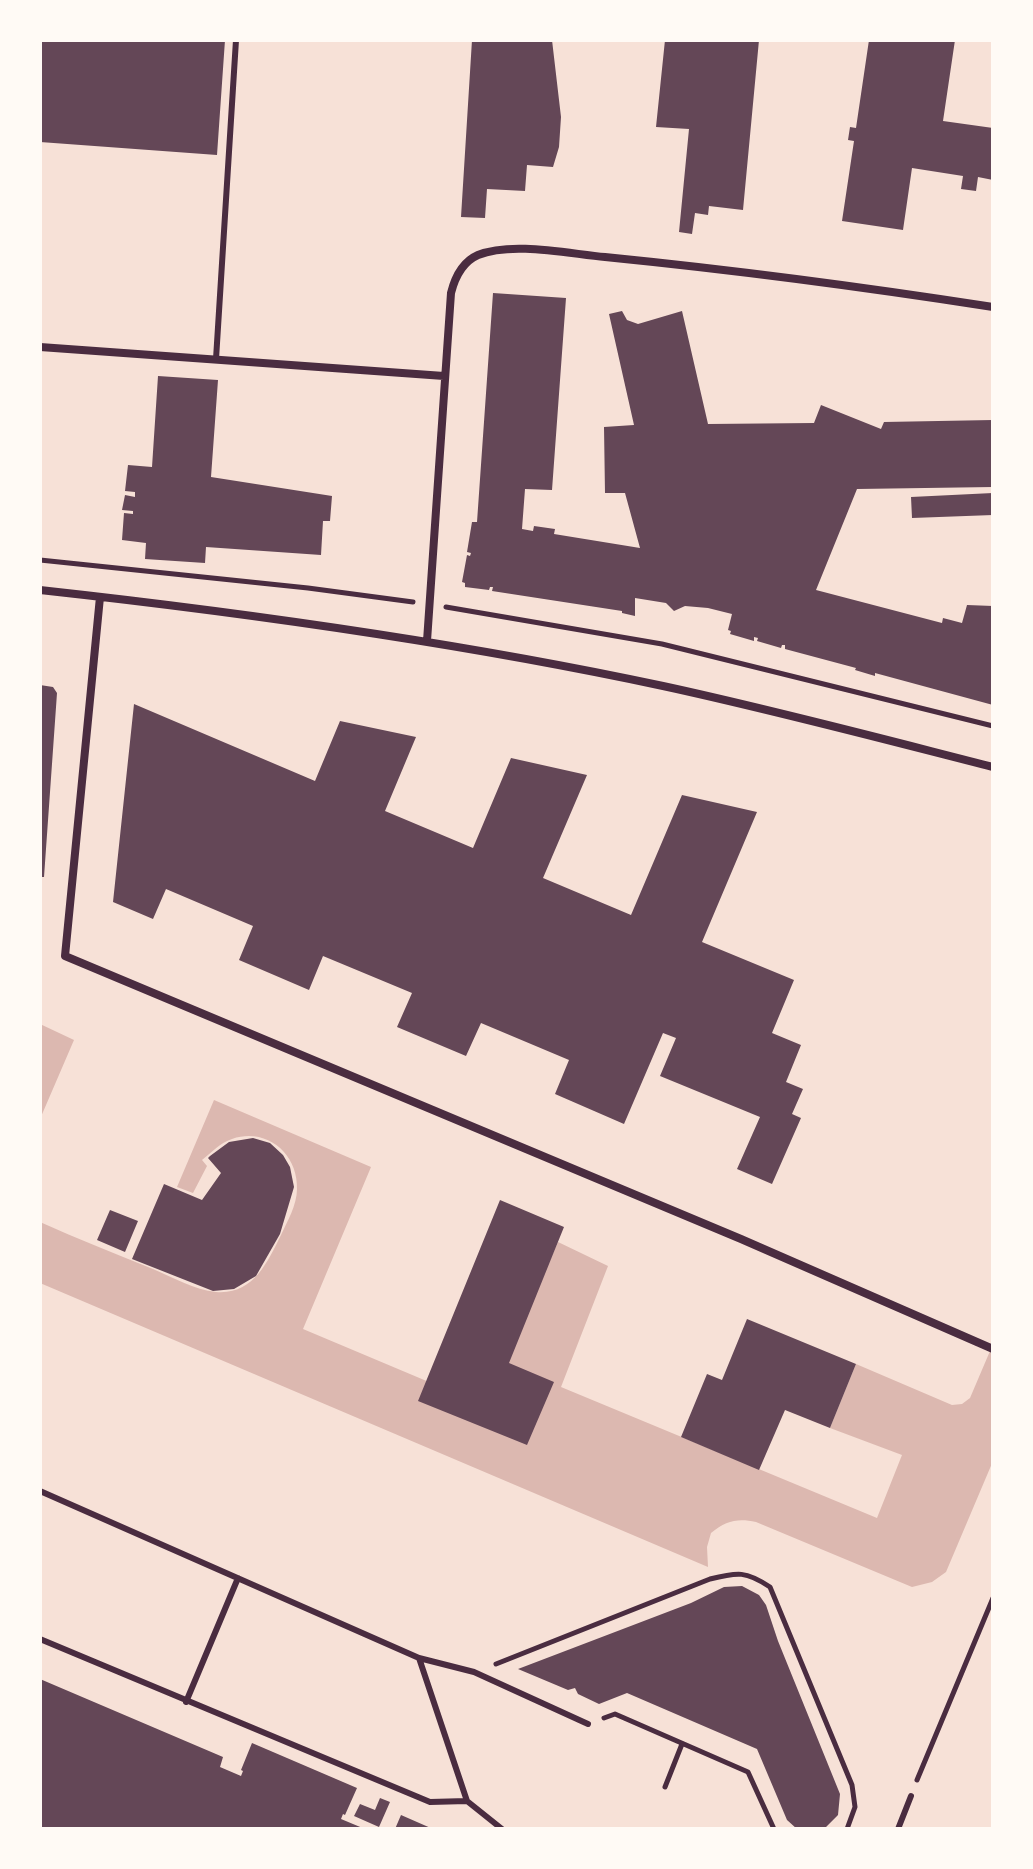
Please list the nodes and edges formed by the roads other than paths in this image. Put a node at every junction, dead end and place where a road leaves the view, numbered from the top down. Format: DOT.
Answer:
graph roads {
  1 [pos="236,40"];
  2 [pos="993,307"];
  3 [pos="40,347"];
  4 [pos="216,359"];
  5 [pos="444,376"];
  6 [pos="40,590"];
  7 [pos="100,597"];
  8 [pos="427,641"];
  9 [pos="993,767"];
  10 [pos="993,1349"];
  11 [pos="40,1491"];
  12 [pos="238,1578"];
  13 [pos="40,1639"];
  14 [pos="419,1658"];
  15 [pos="186,1702"];
  16 [pos="588,1724"];
  17 [pos="911,1796"];
  18 [pos="467,1801"];
  19 [pos="502,1829"];
  20 [pos="898,1829"];
  1 -- 4 [label="lane"];
  2 -- 5 [label="street"];
  3 -- 4 [label="street"];
  4 -- 5 [label="street"];
  5 -- 8 [label="street"];
  6 -- 7 [label="street"];
  7 -- 8 [label="street"];
  7 -- 10 [label="street"];
  8 -- 9 [label="street"];
  11 -- 12 [label="lane"];
  12 -- 14 [label="lane"];
  12 -- 15 [label="lane"];
  13 -- 15 [label="lane"];
  14 -- 16 [label="lane"];
  14 -- 18 [label="lane"];
  15 -- 18 [label="lane"];
  17 -- 20 [label="lane"];
  18 -- 19 [label="lane"];
}
